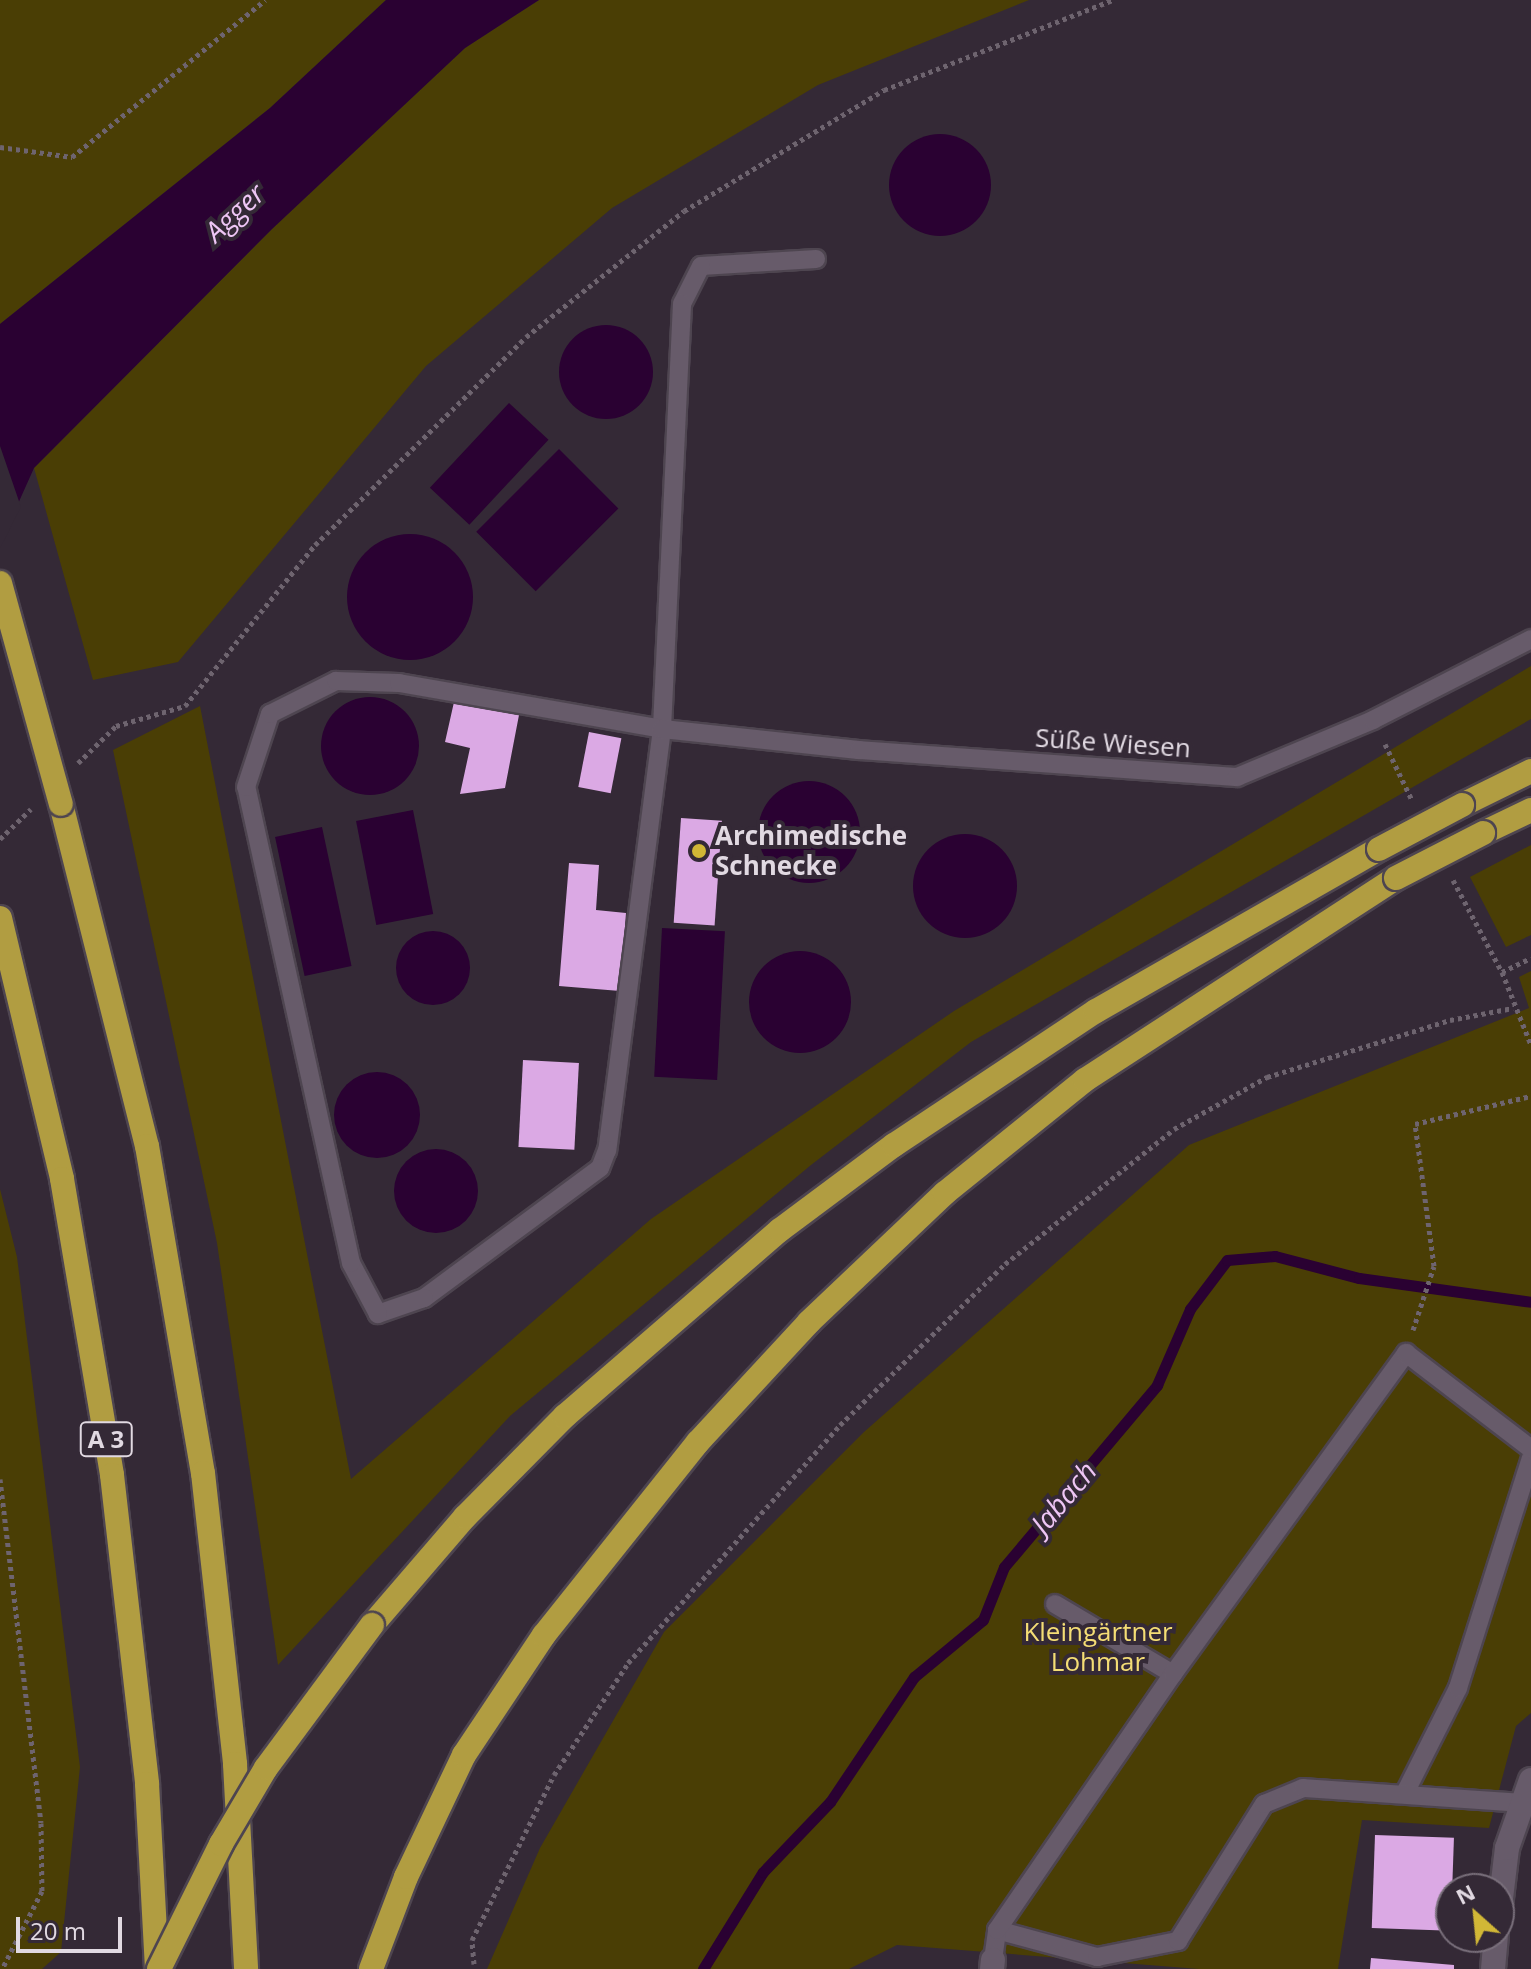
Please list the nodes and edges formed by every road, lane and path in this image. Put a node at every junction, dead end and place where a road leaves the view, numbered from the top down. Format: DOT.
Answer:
graph roads {
  1 [pos="265,0"];
  2 [pos="1113,0"];
  3 [pos="0,147"];
  4 [pos="816,259"];
  5 [pos="0,583"];
  6 [pos="1531,639"];
  7 [pos="1373,720"];
  8 [pos="662,729"];
  9 [pos="74,767"];
  10 [pos="1531,771"];
  11 [pos="1411,800"];
  12 [pos="52,801"];
  13 [pos="1531,810"];
  14 [pos="0,839"];
  15 [pos="1454,881"];
  16 [pos="0,918"];
  17 [pos="1531,958"];
  18 [pos="1502,972"];
  19 [pos="1513,1008"];
  20 [pos="1531,1045"];
  21 [pos="1531,1096"];
  22 [pos="1418,1312"];
  23 [pos="1531,1449"];
  24 [pos="1531,1458"];
  25 [pos="0,1479"];
  26 [pos="1055,1604"];
  27 [pos="1173,1674"];
  28 [pos="1531,1780"];
  29 [pos="1406,1791"];
  30 [pos="1521,1803"];
  31 [pos="1504,1873"];
  32 [pos="997,1930"];
  33 [pos="474,1964"];
  34 [pos="993,1965"];
  35 [pos="2,1969"];
  36 [pos="158,1969"];
  37 [pos="246,1969"];
  38 [pos="371,1969"];
  1 -- 3 [label="path"];
  2 -- 9 [label="path"];
  4 -- 8 [label="lane"];
  5 -- 12 [label="highway, bridge"];
  6 -- 7 [label="lane, Süße Wiesen"];
  7 -- 8 [label="lane, Süße Wiesen"];
  7 -- 11 [label="path"];
  8 -- 8 [label="lane, Süße Wiesen"];
  10 -- 36 [label="highway, bridge"];
  12 -- 14 [label="path"];
  12 -- 37 [label="highway"];
  13 -- 38 [label="highway, bridge"];
  15 -- 18 [label="path"];
  16 -- 36 [label="highway, A 3"];
  17 -- 18 [label="path"];
  18 -- 19 [label="path"];
  19 -- 20 [label="path"];
  19 -- 33 [label="path"];
  21 -- 22 [label="path"];
  23 -- 27 [label="lane"];
  24 -- 29 [label="lane"];
  25 -- 35 [label="path"];
  26 -- 27 [label="lane"];
  27 -- 32 [label="lane"];
  28 -- 30 [label="street"];
  29 -- 30 [label="lane"];
  29 -- 32 [label="lane"];
  30 -- 31 [label="street"];
  32 -- 34 [label="lane"];
}
